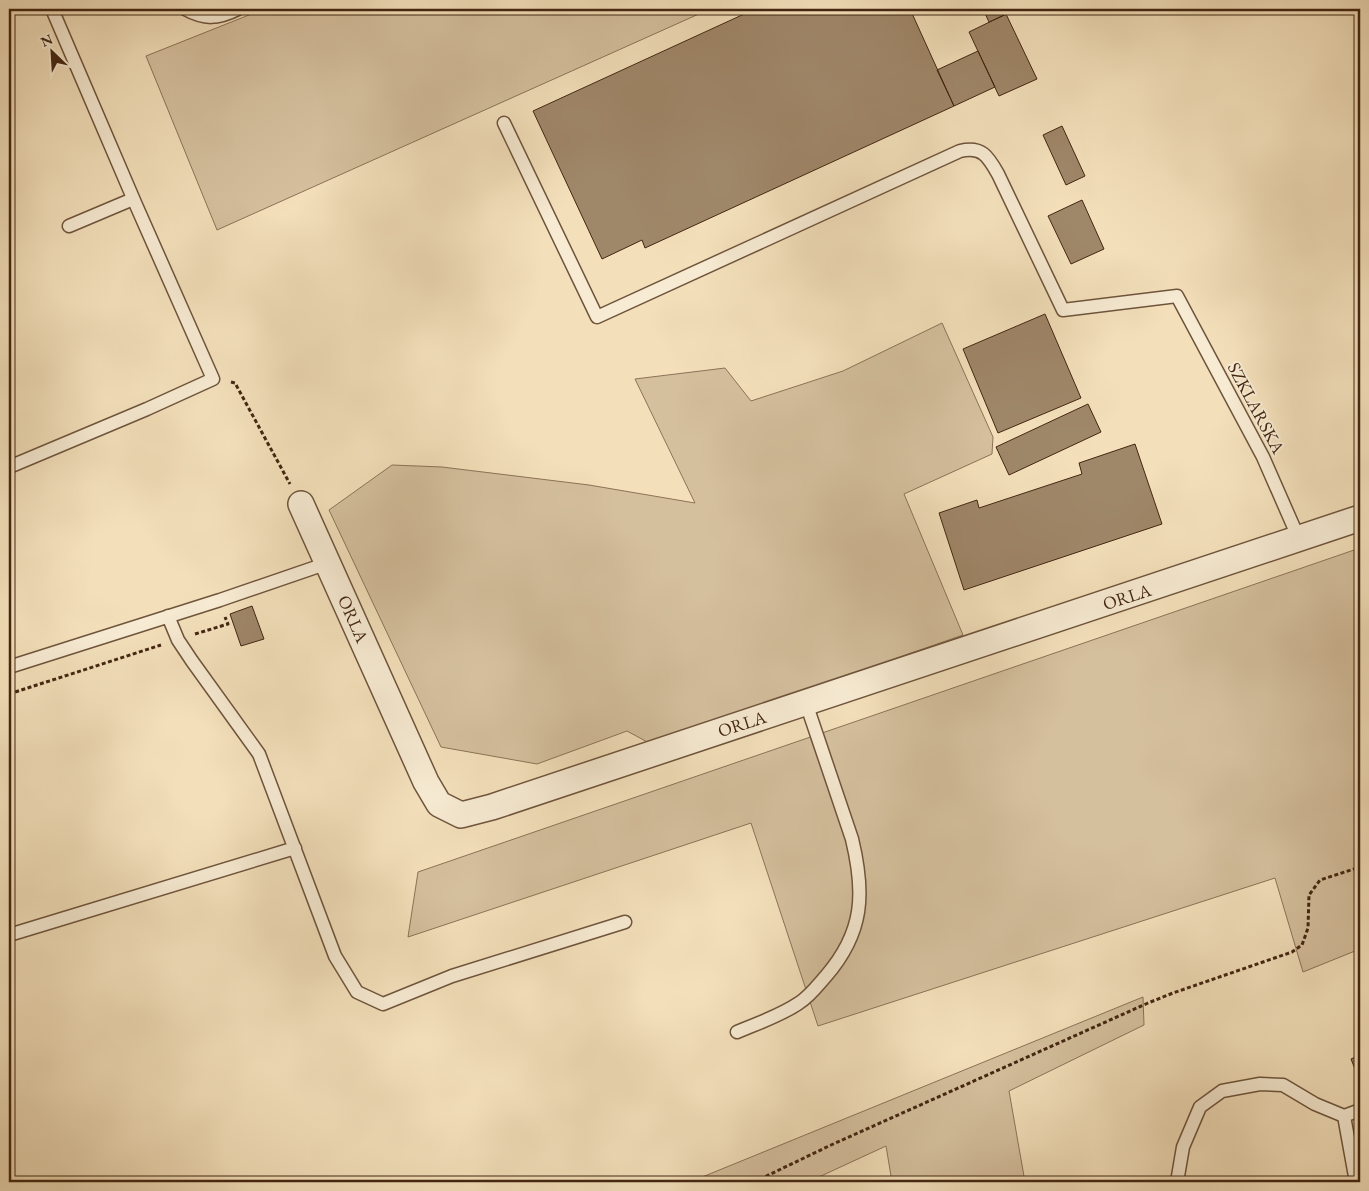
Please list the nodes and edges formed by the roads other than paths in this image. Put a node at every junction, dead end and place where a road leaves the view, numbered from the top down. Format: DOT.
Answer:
graph roads {
  1 [pos="52,9"];
  2 [pos="185,9"];
  3 [pos="238,9"];
  4 [pos="504,123"];
  5 [pos="133,199"];
  6 [pos="69,226"];
  7 [pos="9,466"];
  8 [pos="301,504"];
  9 [pos="1360,518"];
  10 [pos="1299,539"];
  11 [pos="328,563"];
  12 [pos="168,616"];
  13 [pos="9,667"];
  14 [pos="806,703"];
  15 [pos="295,848"];
  16 [pos="624,922"];
  17 [pos="9,935"];
  18 [pos="737,1032"];
  19 [pos="1360,1110"];
  20 [pos="1344,1116"];
  21 [pos="1177,1182"];
  22 [pos="1356,1182"];
  1 -- 5 [label="lane"];
  2 -- 3 [label="lane"];
  4 -- 10 [label="lane, SZKLARSKA"];
  5 -- 6 [label="lane"];
  5 -- 7 [label="lane"];
  8 -- 11 [label="street, ORLA"];
  9 -- 10 [label="street, ORLA"];
  10 -- 14 [label="street, ORLA"];
  11 -- 12 [label="lane"];
  11 -- 14 [label="street, ORLA"];
  12 -- 13 [label="lane"];
  12 -- 15 [label="lane"];
  14 -- 18 [label="lane"];
  15 -- 16 [label="lane"];
  15 -- 17 [label="lane"];
  19 -- 20 [label="lane"];
  20 -- 21 [label="lane"];
  20 -- 22 [label="lane"];
}
